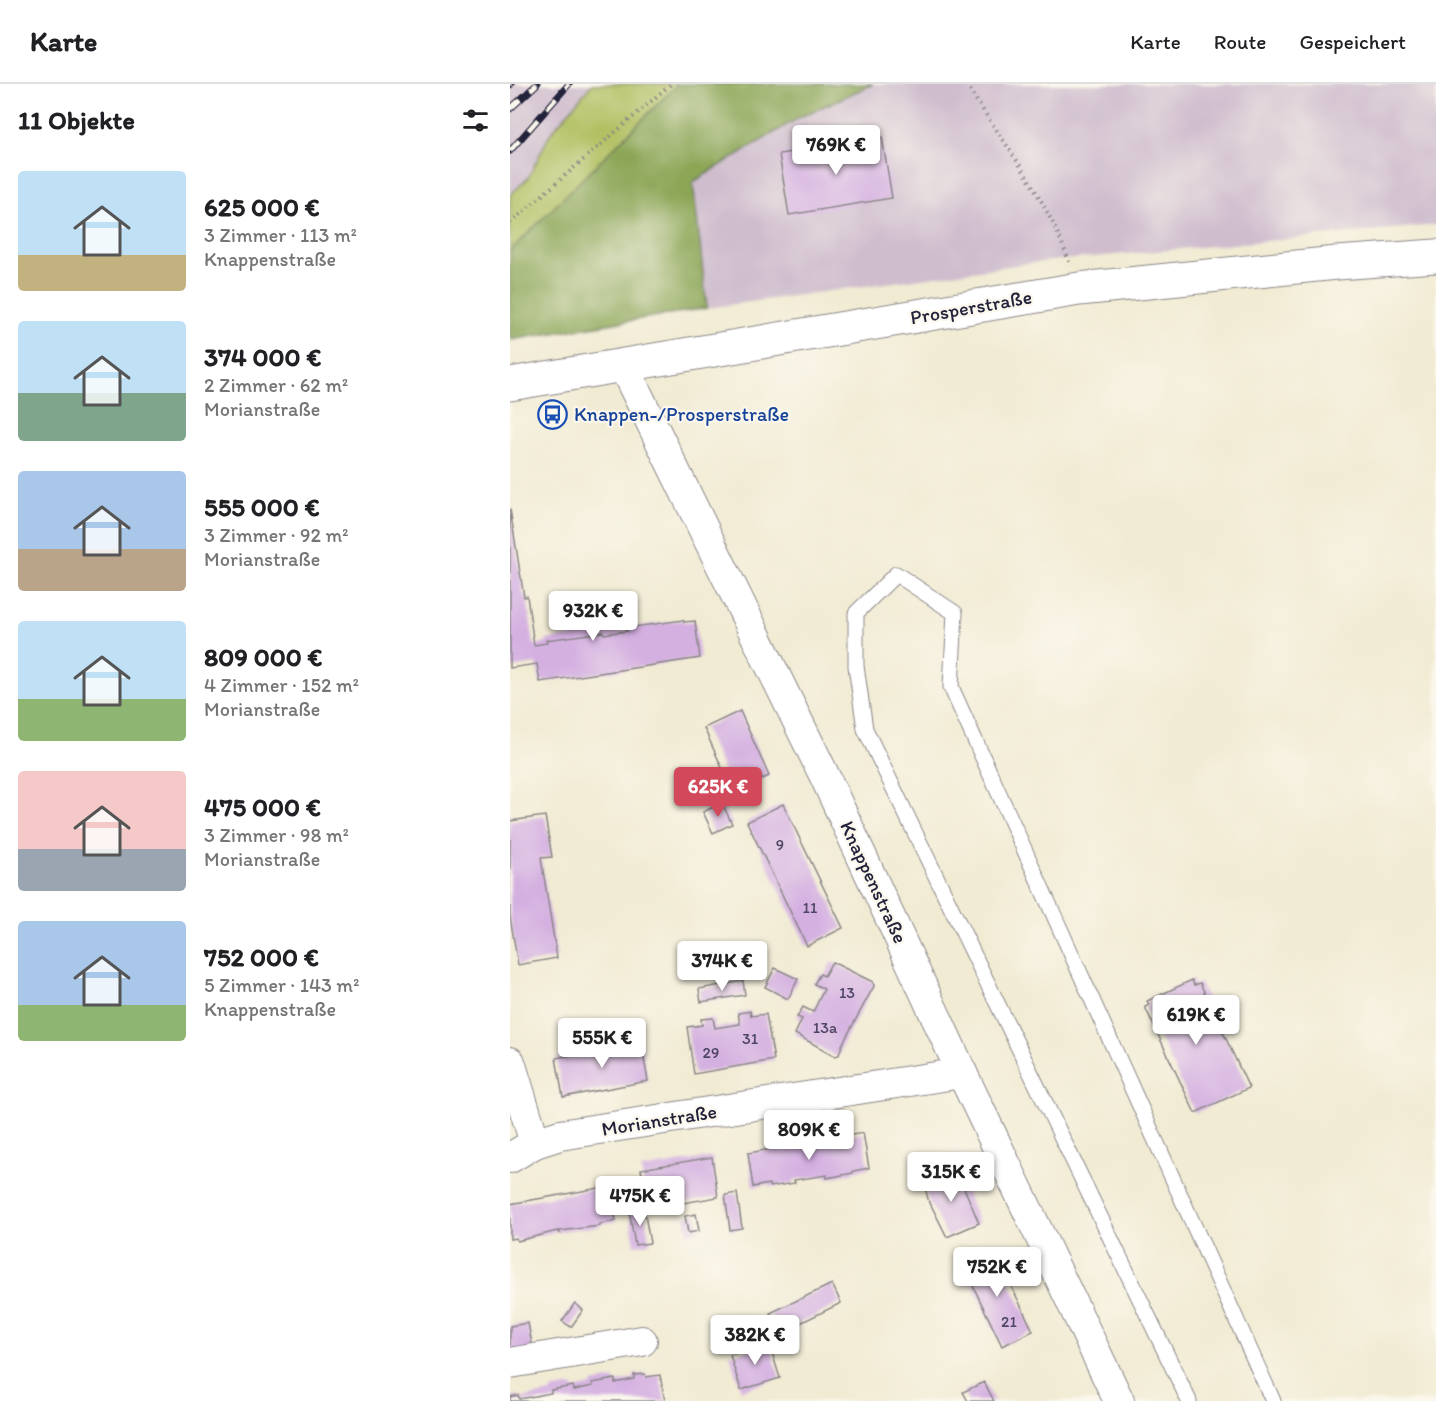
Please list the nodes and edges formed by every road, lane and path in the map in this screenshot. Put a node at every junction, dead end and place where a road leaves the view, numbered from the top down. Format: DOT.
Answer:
graph roads {
  1 [pos="671,84"];
  2 [pos="968,84"];
  3 [pos="510,223"];
  4 [pos="1436,256"];
  5 [pos="1078,289"];
  6 [pos="623,365"];
  7 [pos="510,384"];
  8 [pos="510,1062"];
  9 [pos="962,1073"];
  10 [pos="535,1143"];
  11 [pos="510,1158"];
  12 [pos="642,1341"];
  13 [pos="510,1363"];
  14 [pos="1119,1401"];
  15 [pos="1189,1401"];
  16 [pos="1273,1401"];
  1 -- 3 [label="path"];
  2 -- 5 [label="path"];
  4 -- 5 [label="main road, Prosperstraße"];
  5 -- 6 [label="main road, Prosperstraße"];
  6 -- 7 [label="main road, Prosperstraße"];
  6 -- 9 [label="street, Knappenstraße"];
  8 -- 10 [label="street"];
  9 -- 10 [label="street, Morianstraße"];
  9 -- 14 [label="street, Knappenstraße"];
  10 -- 11 [label="street, Morianstraße"];
  12 -- 13 [label="street"];
  15 -- 16 [label="lane"];
}
